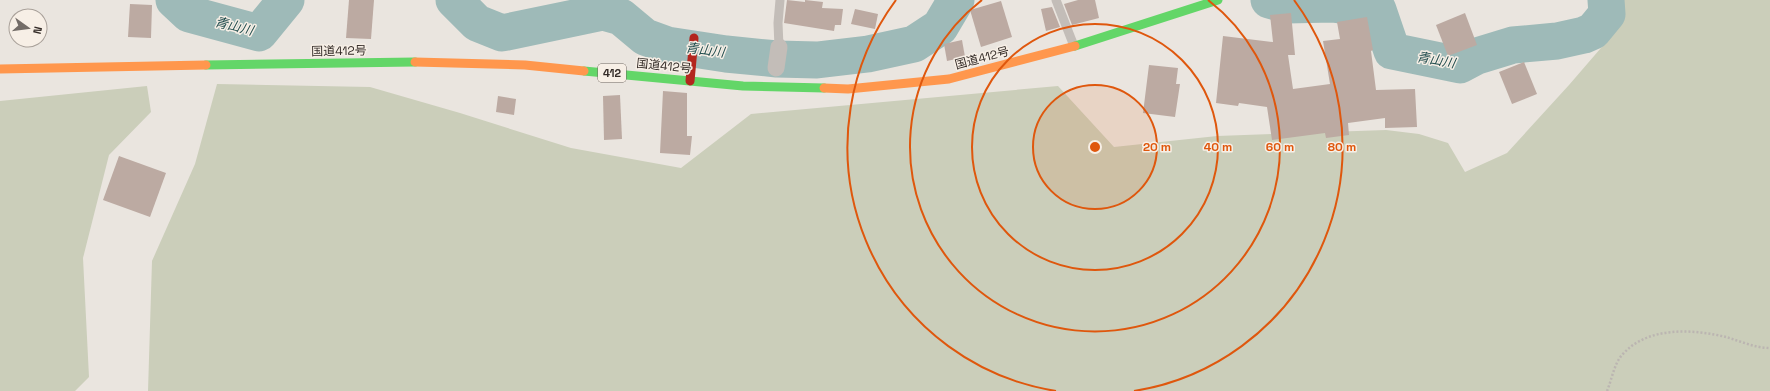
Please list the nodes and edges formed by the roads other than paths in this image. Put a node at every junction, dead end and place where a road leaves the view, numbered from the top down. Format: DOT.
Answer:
graph roads {
  1 [pos="780,0"];
  2 [pos="1056,0"];
  3 [pos="1215,1"];
  4 [pos="694,38"];
  5 [pos="1074,46"];
  6 [pos="779,47"];
  7 [pos="776,68"];
  8 [pos="0,69"];
  9 [pos="690,81"];
  10 [pos="774,87"];
  1 -- 6 [label="lane"];
  2 -- 5 [label="lane"];
  3 -- 5 [label="main road, 国道412号 / 412"];
  4 -- 9 [label="main road"];
  5 -- 10 [label="main road, 国道412号 / 412"];
  6 -- 7 [label="street"];
  7 -- 10 [label="lane"];
  8 -- 9 [label="main road, 国道412号 / 412"];
  9 -- 10 [label="main road, 国道412号 / 412"];
}
